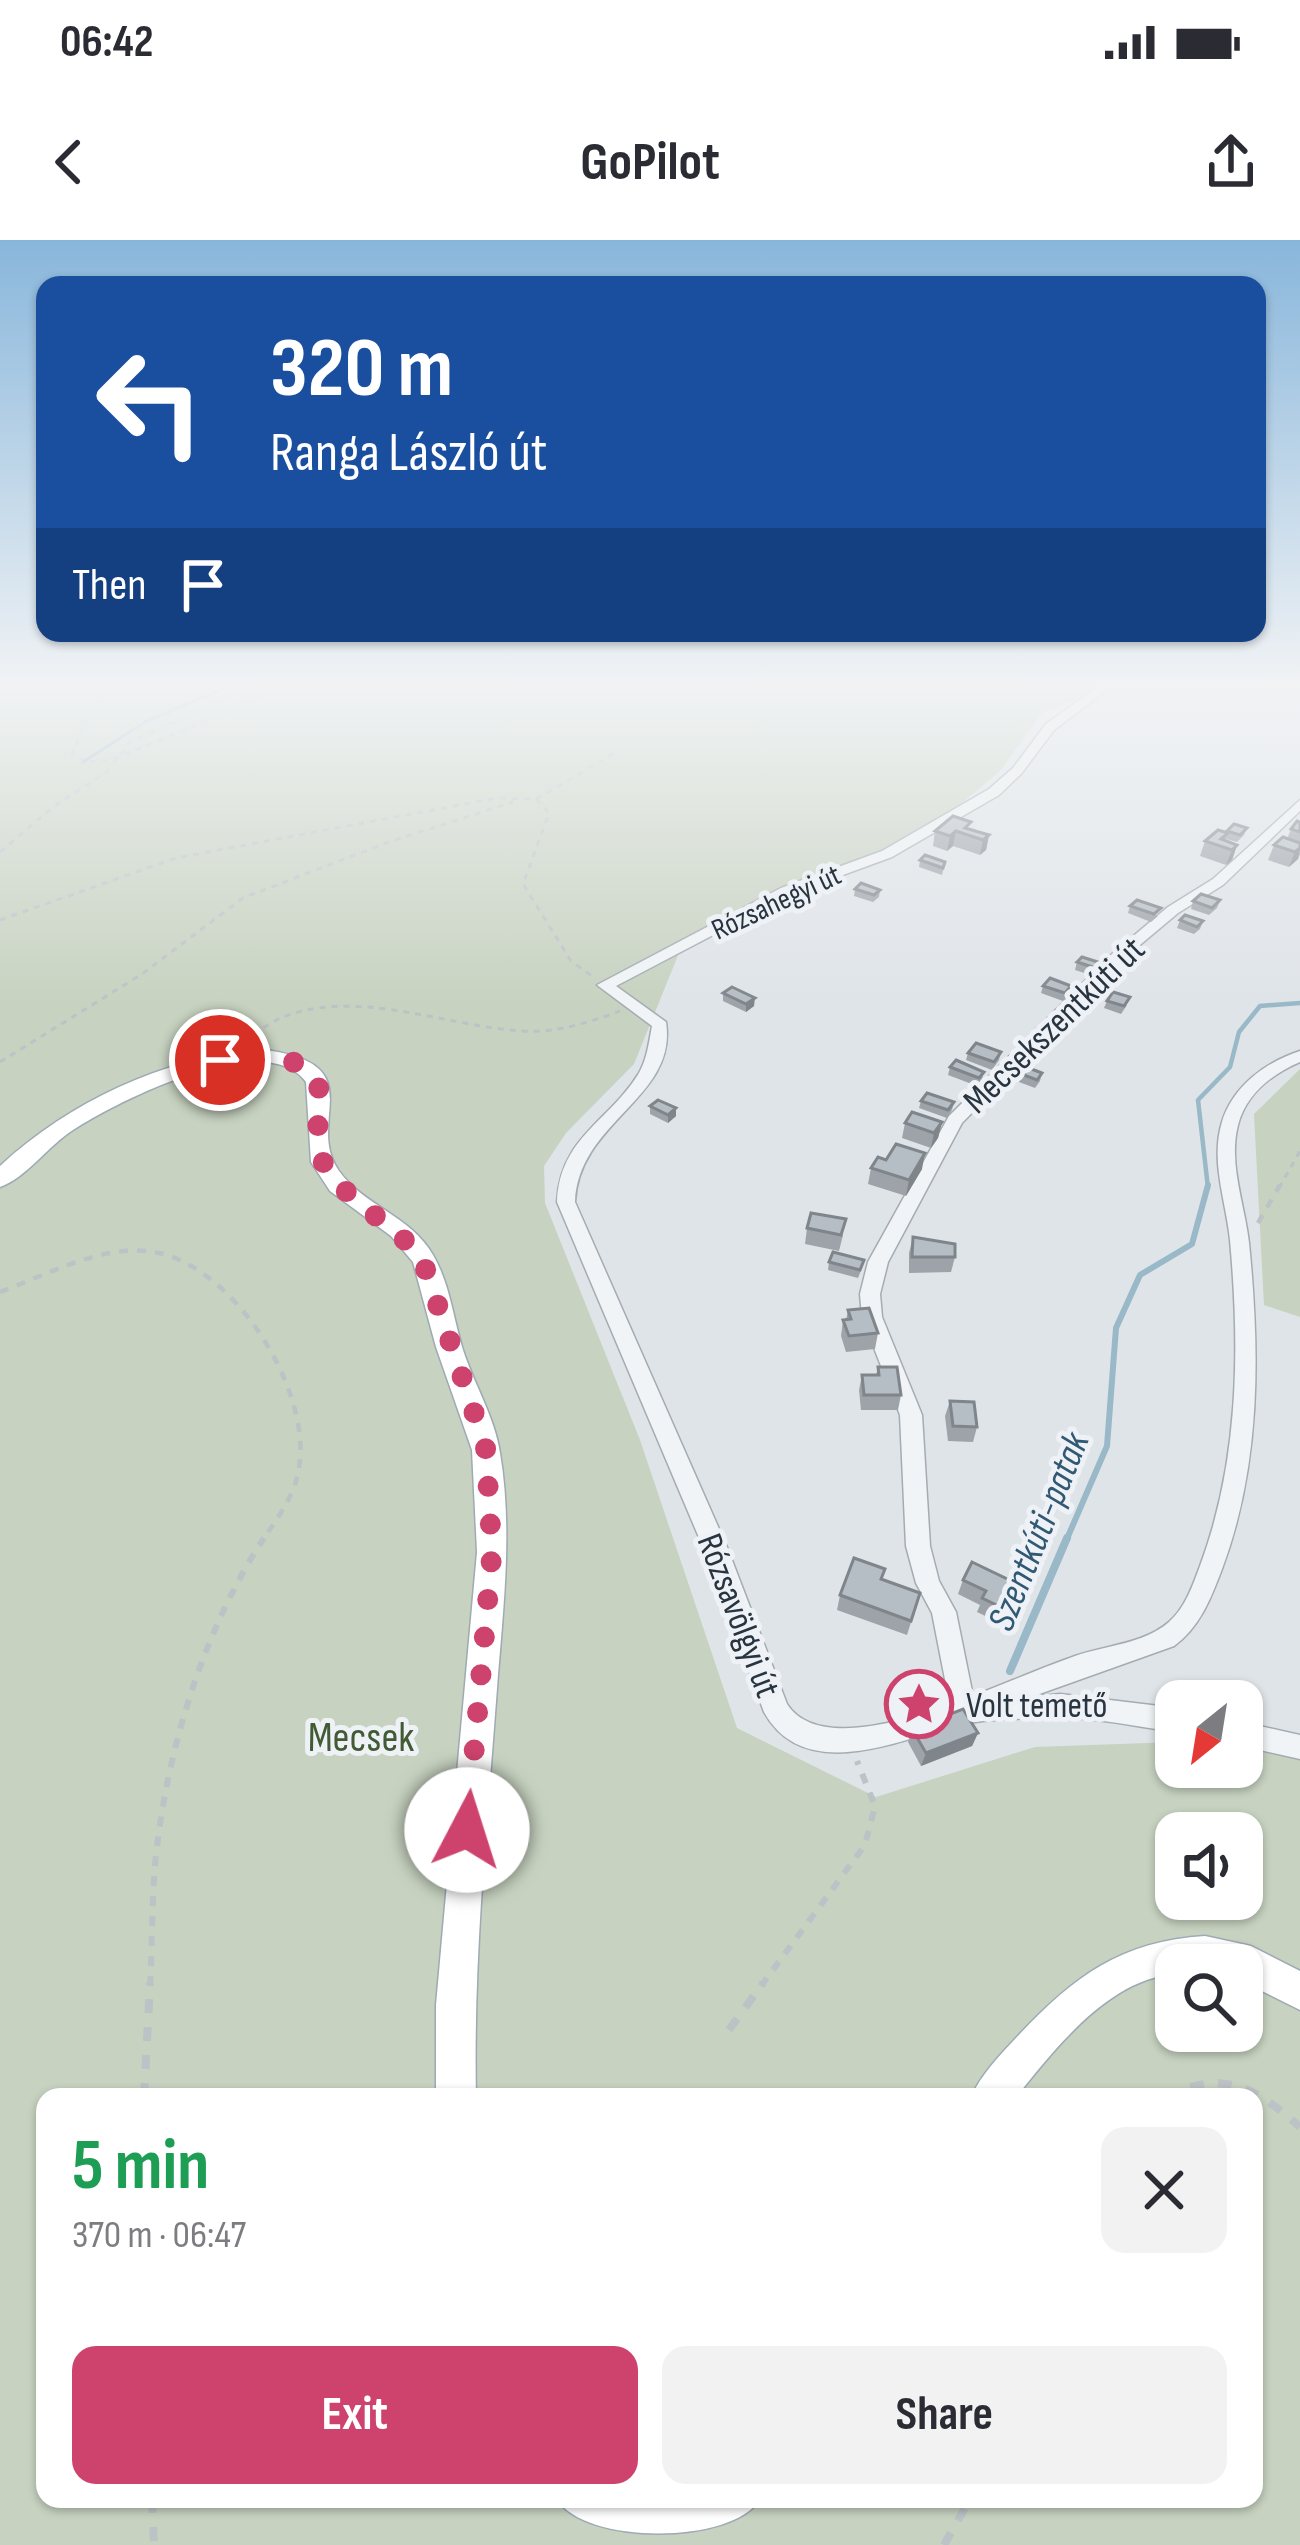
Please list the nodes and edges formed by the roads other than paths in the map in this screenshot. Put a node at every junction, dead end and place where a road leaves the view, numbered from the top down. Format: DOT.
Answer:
graph roads {
  1 [pos="996,791"];
  2 [pos="1300,804"];
  3 [pos="604,985"];
  4 [pos="1300,1056"];
  5 [pos="0,1180"];
  6 [pos="964,1713"];
  7 [pos="1155,1717"];
  8 [pos="1263,1739"];
  9 [pos="1300,1747"];
  10 [pos="1300,1990"];
  11 [pos="456,2088"];
  12 [pos="999,2088"];
  13 [pos="598,2508"];
  14 [pos="721,2508"];
  1 -- 3 [label="street, Rózsahegyi út"];
  2 -- 6 [label="street, Mecsekszentkúti út"];
  3 -- 6 [label="street, Rózsavölgyi út"];
  4 -- 6 [label="street, Rózsavölgyi út"];
  5 -- 11 [label="main road"];
  6 -- 7 [label="street"];
  8 -- 9 [label="street"];
  10 -- 12 [label="main road"];
  13 -- 14 [label="main road"];
}
